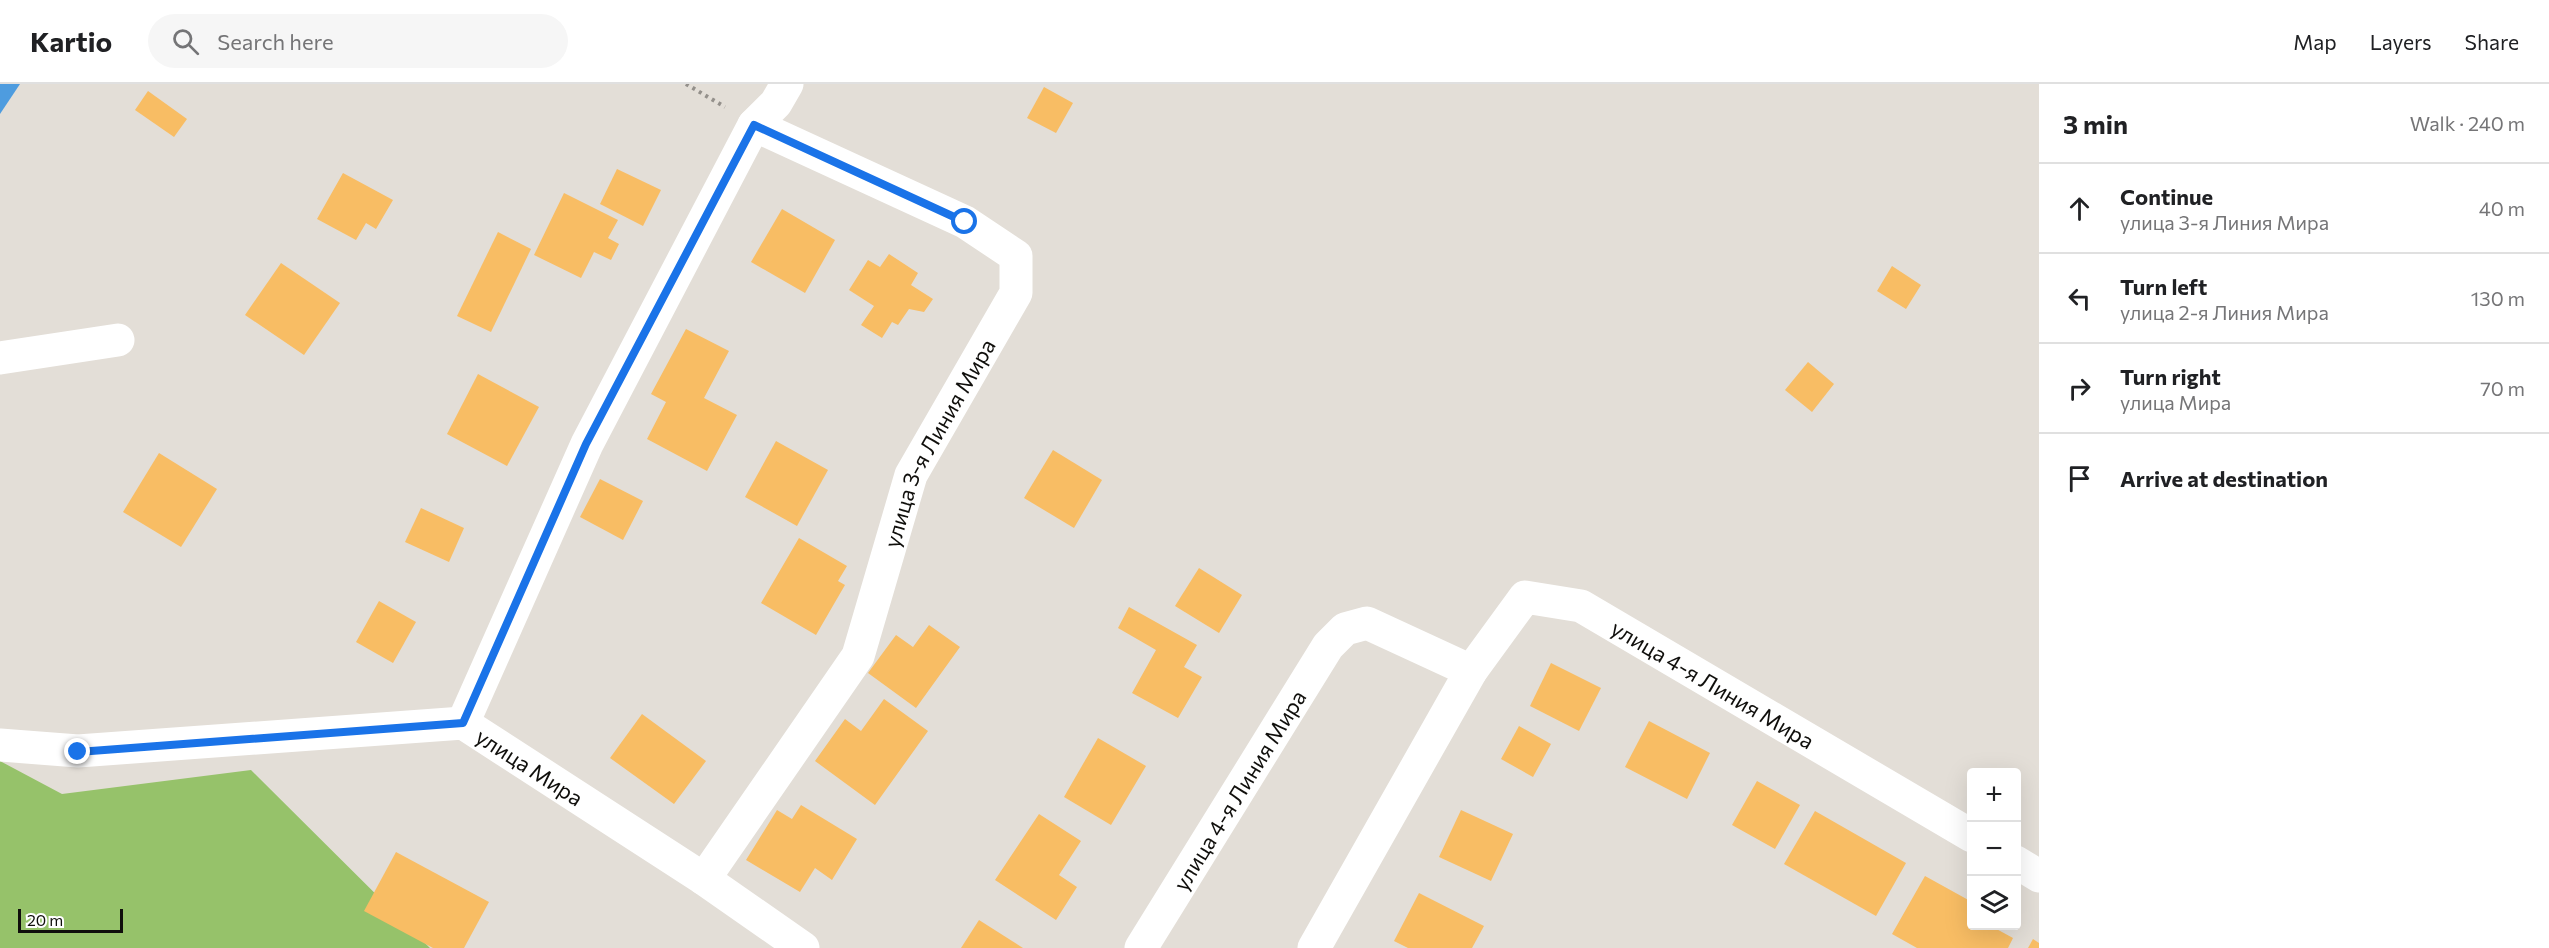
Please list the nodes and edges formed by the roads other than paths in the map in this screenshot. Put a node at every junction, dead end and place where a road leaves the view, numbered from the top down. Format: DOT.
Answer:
graph roads {
  1 [pos="787,84"];
  2 [pos="754,125"];
  3 [pos="118,340"];
  4 [pos="0,358"];
  5 [pos="1471,671"];
  6 [pos="463,723"];
  7 [pos="0,745"];
  8 [pos="1967,834"];
  9 [pos="2021,865"];
  10 [pos="2039,876"];
  11 [pos="704,879"];
  12 [pos="803,948"];
  13 [pos="1141,948"];
  14 [pos="1314,948"];
  1 -- 2 [label="street"];
  2 -- 6 [label="street"];
  2 -- 11 [label="street, улица 3-я Линия Мира"];
  3 -- 4 [label="street"];
  5 -- 8 [label="street, улица 4-я Линия Мира"];
  5 -- 13 [label="street, улица 4-я Линия Мира"];
  5 -- 14 [label="street, улица 4-я Линия Мира"];
  6 -- 7 [label="street, улица Мира"];
  6 -- 11 [label="street, улица Мира"];
  9 -- 10 [label="street"];
  11 -- 12 [label="street, улица Мира"];
}
